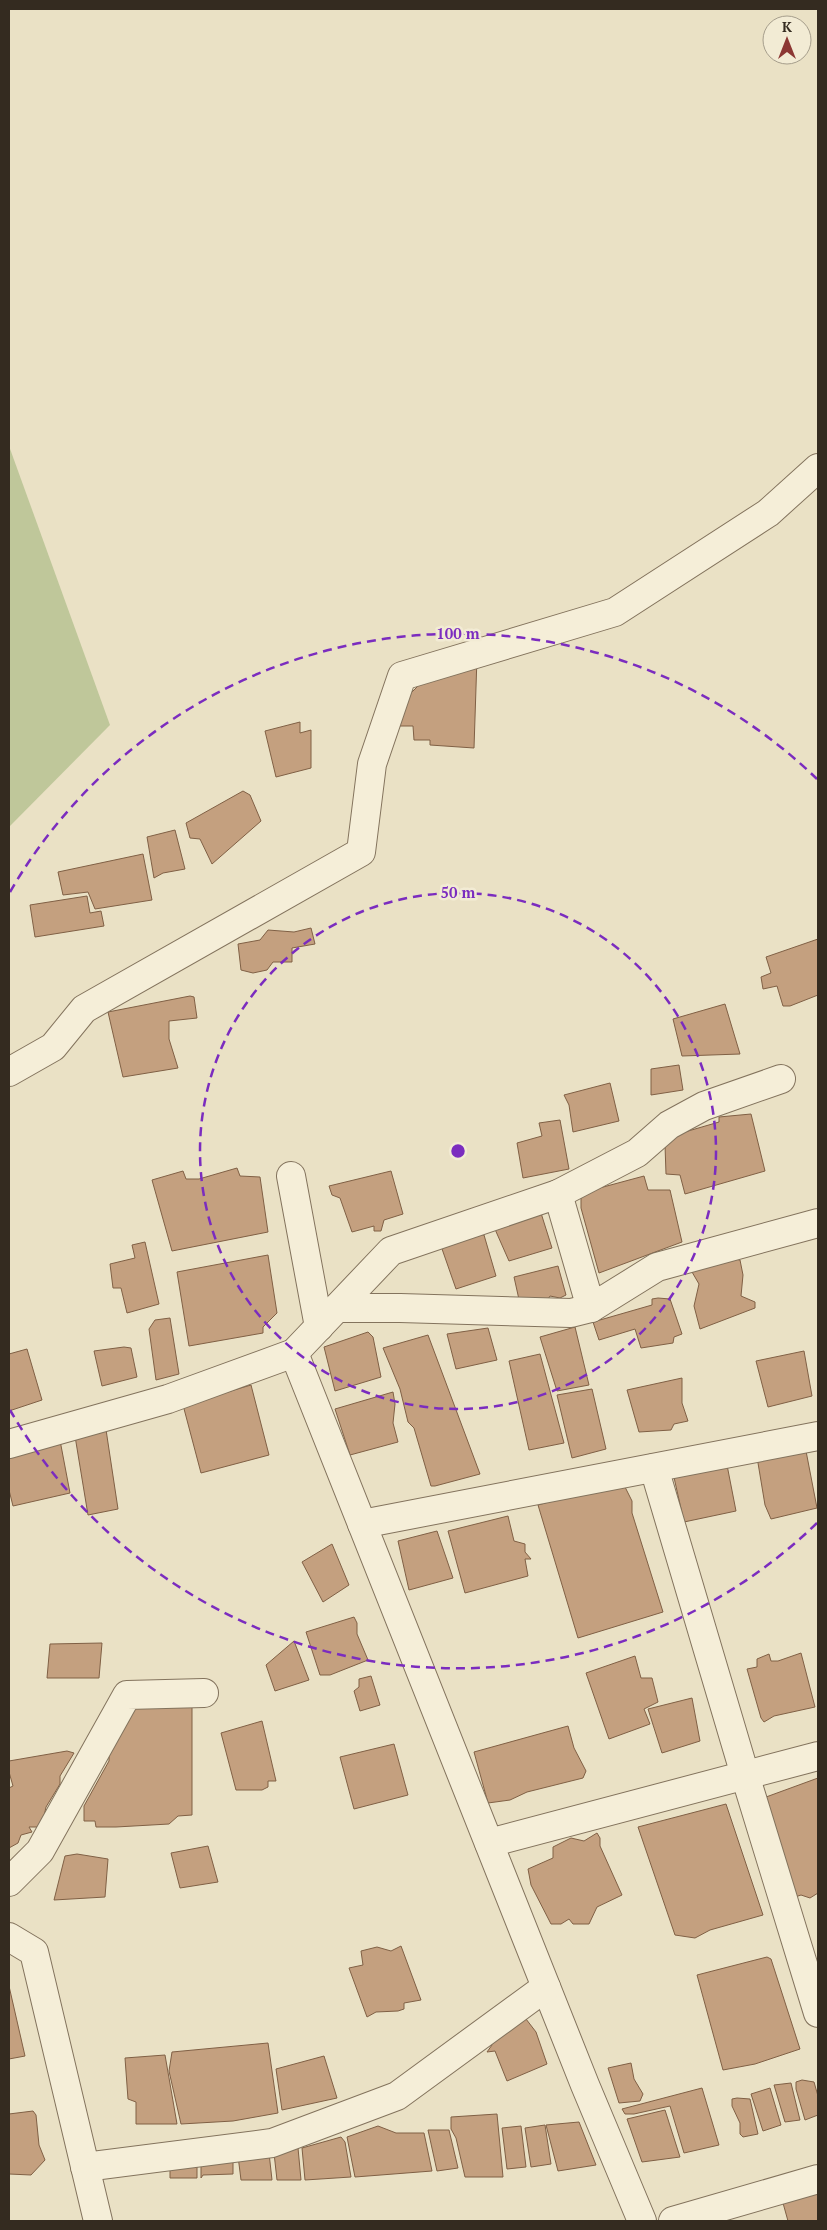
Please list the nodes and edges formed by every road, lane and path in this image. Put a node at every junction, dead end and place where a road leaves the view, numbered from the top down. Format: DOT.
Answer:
graph roads {
  1 [pos="818,468"];
  2 [pos="9,1072"];
  3 [pos="782,1079"];
  4 [pos="291,1176"];
  5 [pos="558,1194"];
  6 [pos="818,1223"];
  7 [pos="591,1308"];
  8 [pos="328,1318"];
  9 [pos="294,1353"];
  10 [pos="818,1436"];
  11 [pos="9,1444"];
  12 [pos="654,1468"];
  13 [pos="362,1524"];
  14 [pos="204,1693"];
  15 [pos="818,1756"];
  16 [pos="745,1775"];
  17 [pos="489,1843"];
  18 [pos="9,1882"];
  19 [pos="9,1937"];
  20 [pos="546,1988"];
  21 [pos="818,2013"];
  22 [pos="85,2167"];
  23 [pos="818,2179"];
  24 [pos="688,2220"];
  25 [pos="98,2221"];
  26 [pos="642,2221"];
  1 -- 2 [label="street"];
  3 -- 5 [label="street"];
  4 -- 8 [label="street"];
  5 -- 7 [label="street"];
  5 -- 8 [label="street"];
  6 -- 7 [label="street"];
  7 -- 8 [label="street"];
  8 -- 9 [label="street"];
  9 -- 11 [label="street"];
  9 -- 13 [label="street"];
  10 -- 12 [label="street"];
  12 -- 13 [label="street"];
  12 -- 16 [label="street"];
  13 -- 17 [label="street"];
  14 -- 18 [label="street"];
  15 -- 16 [label="street"];
  16 -- 17 [label="street"];
  16 -- 21 [label="street"];
  17 -- 20 [label="street"];
  19 -- 22 [label="street"];
  20 -- 22 [label="street"];
  20 -- 26 [label="street"];
  22 -- 25 [label="street"];
  23 -- 24 [label="street"];
}
